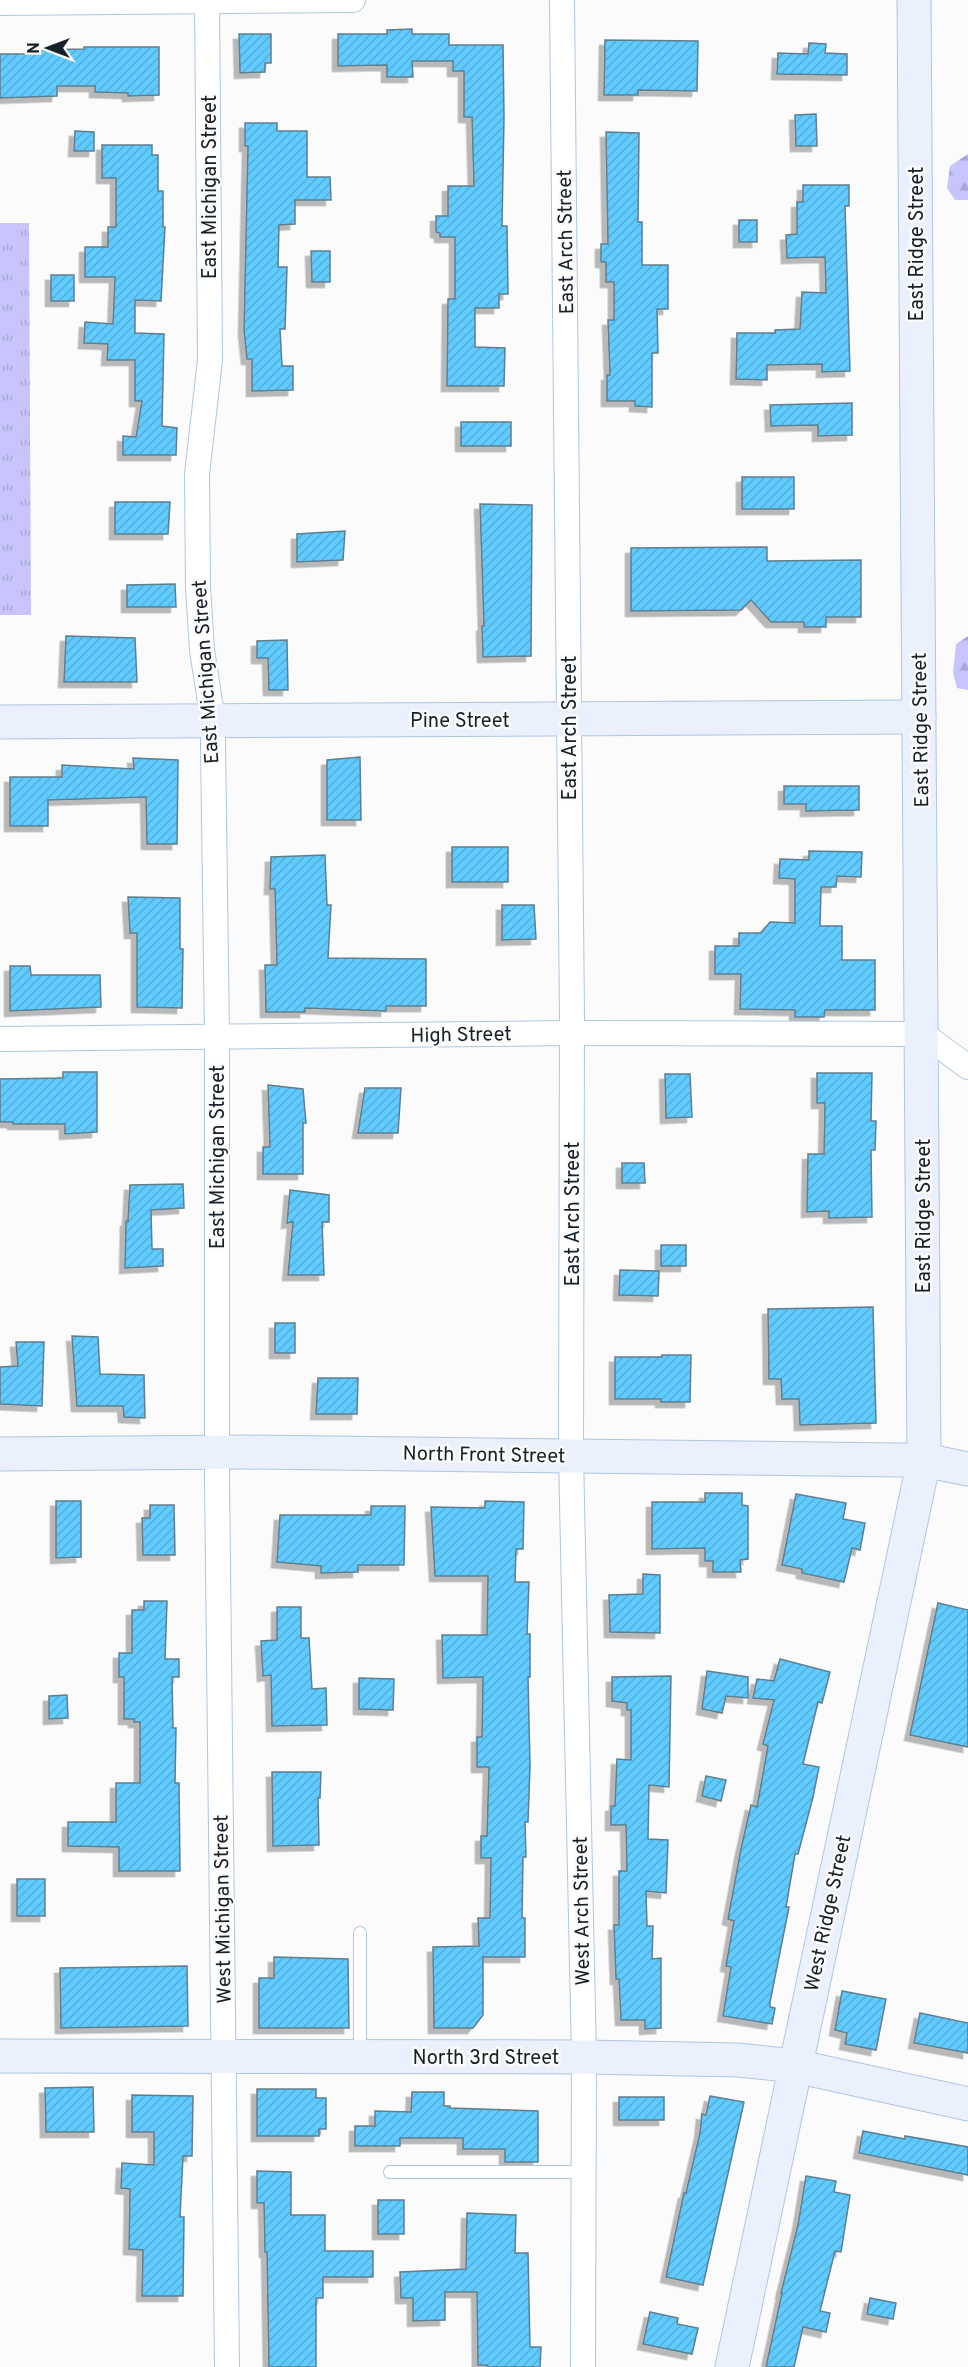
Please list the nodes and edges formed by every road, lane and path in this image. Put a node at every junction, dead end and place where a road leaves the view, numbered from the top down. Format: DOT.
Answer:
graph roads {
  1 [pos="353,0"];
  2 [pos="562,0"];
  3 [pos="914,0"];
  4 [pos="207,1"];
  5 [pos="0,3"];
  6 [pos="919,717"];
  7 [pos="569,719"];
  8 [pos="0,722"];
  9 [pos="213,722"];
  10 [pos="572,1033"];
  11 [pos="923,1035"];
  12 [pos="217,1038"];
  13 [pos="0,1039"];
  14 [pos="968,1067"];
  15 [pos="217,1452"];
  16 [pos="0,1454"];
  17 [pos="571,1455"];
  18 [pos="924,1460"];
  19 [pos="968,1469"];
  20 [pos="360,1933"];
  21 [pos="0,2056"];
  22 [pos="223,2057"];
  23 [pos="360,2057"];
  24 [pos="584,2057"];
  25 [pos="795,2066"];
  26 [pos="968,2104"];
  27 [pos="390,2172"];
  28 [pos="584,2172"];
  29 [pos="226,2367"];
  30 [pos="583,2367"];
  31 [pos="732,2367"];
  1 -- 4 [label="street"];
  2 -- 7 [label="street, East Arch Street"];
  3 -- 6 [label="street, East Ridge Street"];
  4 -- 5 [label="street"];
  4 -- 9 [label="street, East Michigan Street"];
  6 -- 7 [label="street, Pine Street"];
  6 -- 11 [label="street, East Ridge Street"];
  7 -- 9 [label="street, Pine Street"];
  7 -- 10 [label="street, East Arch Street"];
  8 -- 9 [label="street, Pine Street"];
  9 -- 12 [label="street, East Michigan Street"];
  10 -- 11 [label="street, High Street"];
  10 -- 12 [label="street, High Street"];
  10 -- 17 [label="street, East Arch Street"];
  11 -- 14 [label="street"];
  11 -- 18 [label="street, East Ridge Street"];
  12 -- 13 [label="street, High Street"];
  12 -- 15 [label="street, East Michigan Street"];
  15 -- 16 [label="street, North Front Street"];
  15 -- 17 [label="street, North Front Street"];
  15 -- 22 [label="street, West Michigan Street"];
  17 -- 18 [label="street, North Front Street"];
  17 -- 24 [label="street, West Arch Street"];
  18 -- 19 [label="street, North Front Street"];
  18 -- 25 [label="street, West Ridge Street"];
  20 -- 23 [label="lane"];
  21 -- 22 [label="street, North 3rd Street"];
  22 -- 23 [label="street, North 3rd Street"];
  22 -- 29 [label="street, West Michigan Street"];
  23 -- 24 [label="street, North 3rd Street"];
  24 -- 25 [label="street, North 3rd Street"];
  24 -- 28 [label="street, West Arch Street"];
  25 -- 26 [label="street, North 3rd Street"];
  25 -- 31 [label="street, West Ridge Street"];
  27 -- 28 [label="lane"];
  28 -- 30 [label="street, West Arch Street"];
}
